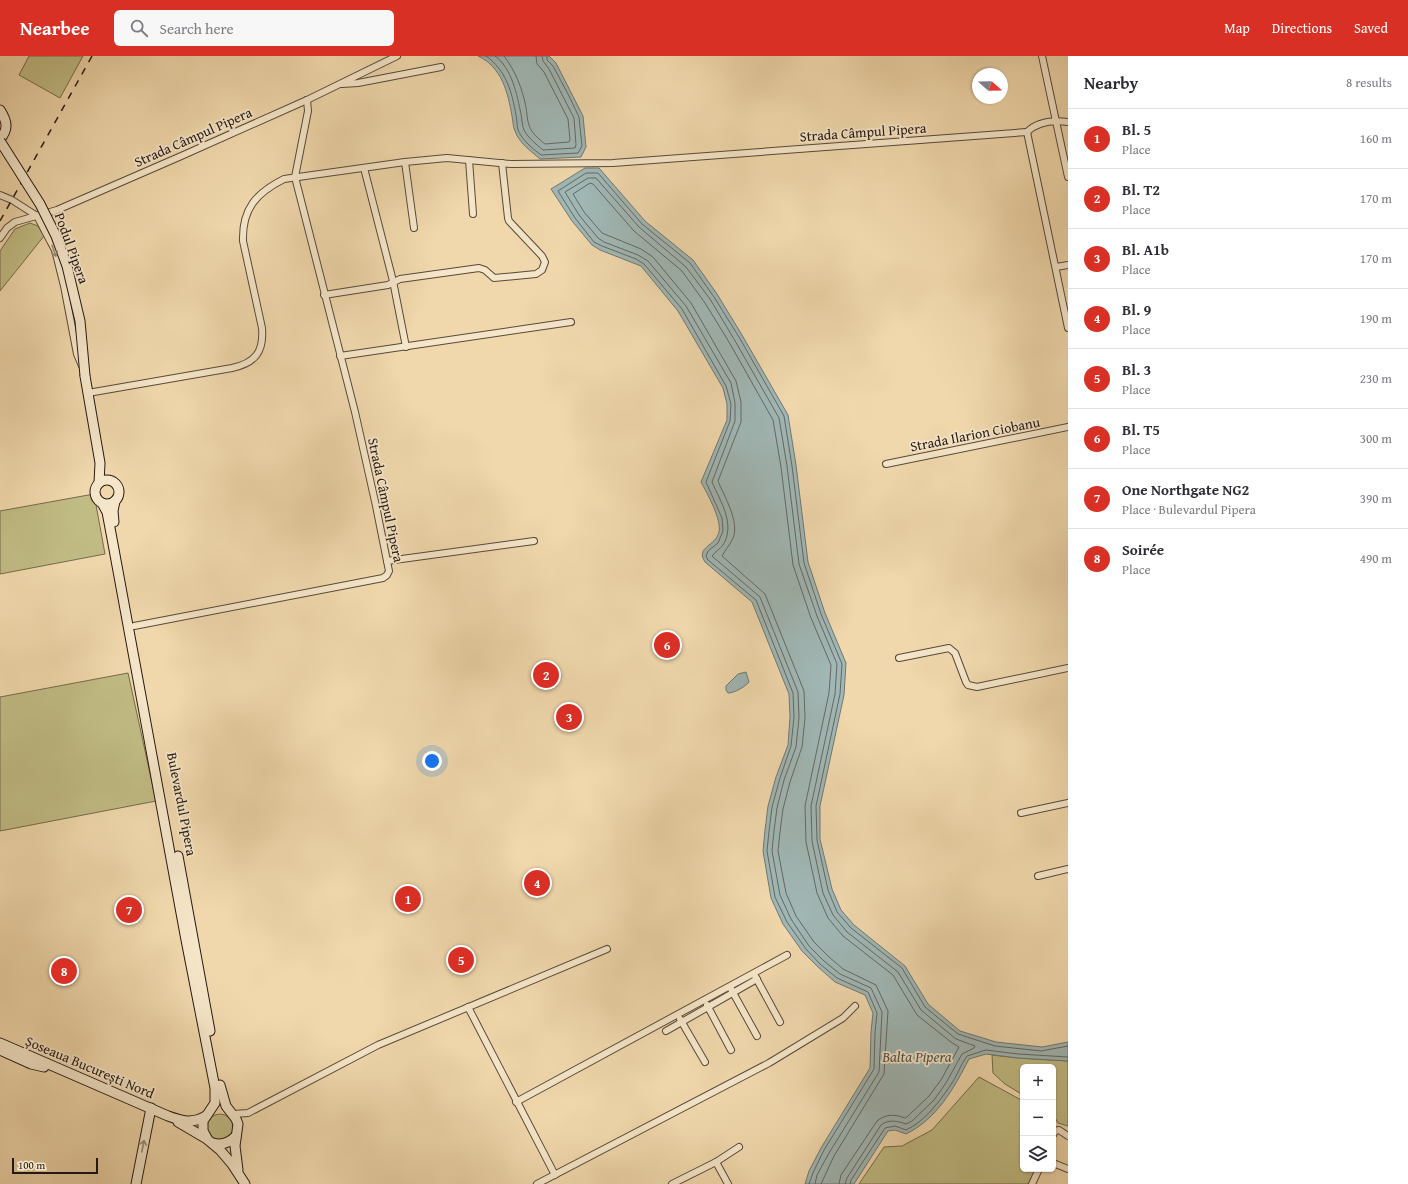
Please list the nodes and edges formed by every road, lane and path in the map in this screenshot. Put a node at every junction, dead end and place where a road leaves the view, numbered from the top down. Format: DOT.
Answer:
graph roads {
  1 [pos="397,56"];
  2 [pos="1042,56"];
  3 [pos="441,67"];
  4 [pos="340,84"];
  5 [pos="307,100"];
  6 [pos="0,110"];
  7 [pos="1056,120"];
  8 [pos="1068,122"];
  9 [pos="1027,132"];
  10 [pos="0,140"];
  11 [pos="469,160"];
  12 [pos="406,162"];
  13 [pos="502,163"];
  14 [pos="364,168"];
  15 [pos="295,177"];
  16 [pos="1068,177"];
  17 [pos="0,195"];
  18 [pos="473,214"];
  19 [pos="37,216"];
  20 [pos="414,228"];
  21 [pos="0,238"];
  22 [pos="1068,265"];
  23 [pos="1056,267"];
  24 [pos="393,282"];
  25 [pos="324,295"];
  26 [pos="571,322"];
  27 [pos="1068,328"];
  28 [pos="406,347"];
  29 [pos="340,356"];
  30 [pos="85,376"];
  31 [pos="88,393"];
  32 [pos="1068,427"];
  33 [pos="100,463"];
  34 [pos="886,464"];
  35 [pos="108,480"];
  36 [pos="99,483"];
  37 [pos="115,501"];
  38 [pos="102,503"];
  39 [pos="534,541"];
  40 [pos="387,561"];
  41 [pos="134,626"];
  42 [pos="899,658"];
  43 [pos="1068,668"];
  44 [pos="1068,803"];
  45 [pos="1021,813"];
  46 [pos="1068,869"];
  47 [pos="1038,876"];
  48 [pos="607,949"];
  49 [pos="787,955"];
  50 [pos="755,976"];
  51 [pos="731,989"];
  52 [pos="704,1000"];
  53 [pos="855,1006"];
  54 [pos="468,1007"];
  55 [pos="708,1007"];
  56 [pos="677,1015"];
  57 [pos="682,1022"];
  58 [pos="780,1022"];
  59 [pos="666,1031"];
  60 [pos="757,1036"];
  61 [pos="0,1044"];
  62 [pos="0,1050"];
  63 [pos="731,1050"];
  64 [pos="705,1062"];
  65 [pos="55,1067"];
  66 [pos="516,1102"];
  67 [pos="151,1108"];
  68 [pos="208,1113"];
  69 [pos="231,1113"];
  70 [pos="248,1113"];
  71 [pos="168,1116"];
  72 [pos="1056,1131"];
  73 [pos="237,1133"];
  74 [pos="1068,1136"];
  75 [pos="210,1142"];
  76 [pos="739,1147"];
  77 [pos="716,1162"];
  78 [pos="1056,1164"];
  79 [pos="1068,1169"];
  80 [pos="1038,1172"];
  81 [pos="239,1174"];
  82 [pos="555,1175"];
  83 [pos="136,1184"];
  84 [pos="245,1184"];
  85 [pos="537,1184"];
  86 [pos="672,1184"];
  87 [pos="728,1184"];
  88 [pos="1032,1184"];
  1 -- 4 [label="street, Strada Câmpul Pipera"];
  2 -- 7 [label="street"];
  3 -- 4 [label="street"];
  4 -- 5 [label="street, Strada Câmpul Pipera"];
  5 -- 15 [label="street"];
  5 -- 19 [label="street, Strada Câmpul Pipera"];
  6 -- 10 [label="main road"];
  7 -- 8 [label="street"];
  7 -- 9 [label="street"];
  7 -- 16 [label="street"];
  9 -- 13 [label="street, Strada Câmpul Pipera"];
  9 -- 23 [label="street"];
  10 -- 30 [label="main road, Podul Pipera, bridge"];
  11 -- 12 [label="street, Strada Câmpul Pipera"];
  11 -- 13 [label="street, Strada Câmpul Pipera"];
  11 -- 18 [label="street"];
  12 -- 14 [label="street, Strada Câmpul Pipera"];
  12 -- 20 [label="street"];
  13 -- 24 [label="street"];
  14 -- 15 [label="street, Strada Câmpul Pipera"];
  14 -- 24 [label="street"];
  15 -- 25 [label="street, Strada Câmpul Pipera"];
  15 -- 31 [label="street"];
  17 -- 19 [label="street"];
  19 -- 21 [label="street, Strada Câmpul Pipera"];
  19 -- 30 [label="street, one-way"];
  22 -- 23 [label="street"];
  23 -- 27 [label="street"];
  24 -- 25 [label="street"];
  24 -- 28 [label="street"];
  25 -- 29 [label="street, Strada Câmpul Pipera"];
  26 -- 28 [label="street"];
  28 -- 29 [label="street"];
  29 -- 40 [label="street, Strada Câmpul Pipera"];
  30 -- 31 [label="main road"];
  31 -- 33 [label="main road"];
  32 -- 34 [label="street, Strada Ilarion Ciobanu"];
  33 -- 35 [label="main road"];
  33 -- 36 [label="main road"];
  35 -- 36 [label="main road"];
  35 -- 37 [label="main road"];
  36 -- 38 [label="main road"];
  37 -- 38 [label="main road"];
  37 -- 41 [label="main road, Bulevardul Pipera"];
  38 -- 68 [label="main road, Bulevardul Pipera"];
  39 -- 40 [label="street"];
  40 -- 41 [label="street, Strada Câmpul Pipera"];
  41 -- 69 [label="main road, Bulevardul Pipera"];
  42 -- 43 [label="street"];
  44 -- 45 [label="street"];
  46 -- 47 [label="street"];
  48 -- 54 [label="street"];
  49 -- 50 [label="street"];
  50 -- 51 [label="street"];
  50 -- 58 [label="street"];
  51 -- 52 [label="street"];
  51 -- 55 [label="street"];
  51 -- 60 [label="street"];
  52 -- 55 [label="street"];
  52 -- 56 [label="street"];
  53 -- 82 [label="street"];
  54 -- 66 [label="street"];
  54 -- 70 [label="street"];
  55 -- 57 [label="street"];
  55 -- 63 [label="street"];
  56 -- 57 [label="street"];
  56 -- 66 [label="street"];
  57 -- 59 [label="street"];
  57 -- 64 [label="street"];
  61 -- 65 [label="main road, Șoseaua București Nord"];
  62 -- 65 [label="main road"];
  65 -- 67 [label="main road, Șoseaua București Nord"];
  66 -- 82 [label="street"];
  67 -- 71 [label="main road, Șoseaua București Nord"];
  83 -- 67 [label="main road, one-way"];
  68 -- 69 [label="main road"];
  68 -- 71 [label="main road, Șoseaua București Nord"];
  68 -- 75 [label="main road, Bulevardul Pipera"];
  69 -- 70 [label="street"];
  69 -- 73 [label="main road, Bulevardul Pipera"];
  70 -- 73 [label="street"];
  71 -- 75 [label="main road, Șoseaua București Nord"];
  72 -- 74 [label="street"];
  73 -- 75 [label="main road"];
  73 -- 81 [label="main road, Bulevardul Pipera"];
  75 -- 81 [label="main road, Bulevardul Pipera"];
  76 -- 77 [label="street"];
  77 -- 86 [label="street"];
  77 -- 87 [label="street"];
  78 -- 79 [label="street"];
  80 -- 88 [label="street"];
  81 -- 84 [label="main road, Bulevardul Pipera"];
  82 -- 85 [label="street"];
}
